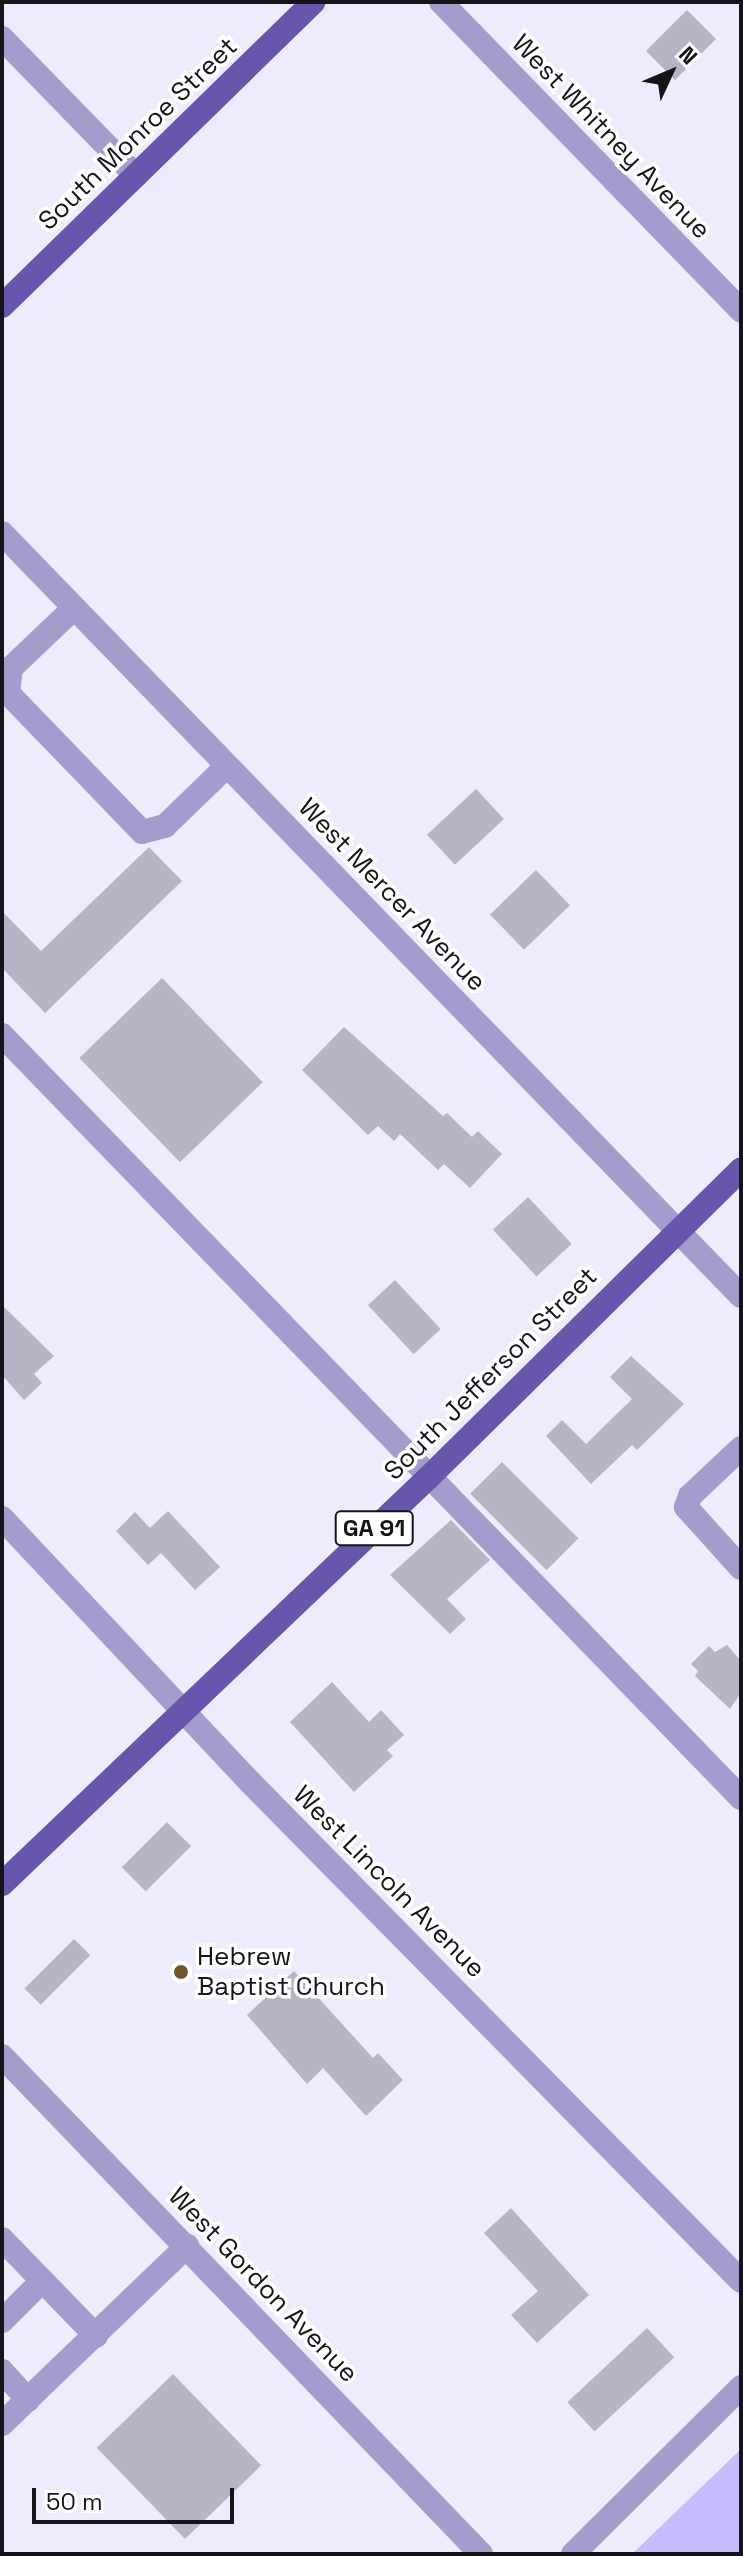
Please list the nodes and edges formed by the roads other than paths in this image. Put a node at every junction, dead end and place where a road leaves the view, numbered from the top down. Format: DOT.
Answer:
graph roads {
  1 [pos="313,2"];
  2 [pos="441,2"];
  3 [pos="2,38"];
  4 [pos="136,176"];
  5 [pos="2,306"];
  6 [pos="741,311"];
  7 [pos="2,533"];
  8 [pos="74,608"];
  9 [pos="227,766"];
  10 [pos="2,1035"];
  11 [pos="741,1169"];
  12 [pos="678,1230"];
  13 [pos="741,1296"];
  14 [pos="741,1448"];
  15 [pos="429,1477"];
  16 [pos="2,1518"];
  17 [pos="741,1568"];
  18 [pos="184,1707"];
  19 [pos="741,1798"];
  20 [pos="2,1884"];
  21 [pos="2,2056"];
  22 [pos="2,2239"];
  23 [pos="187,2246"];
  24 [pos="42,2281"];
  25 [pos="741,2281"];
  26 [pos="2,2321"];
  27 [pos="96,2336"];
  28 [pos="2,2371"];
  29 [pos="741,2387"];
  30 [pos="28,2400"];
  31 [pos="2,2424"];
  32 [pos="481,2554"];
  33 [pos="573,2554"];
  1 -- 4 [label="main road, South Monroe Street"];
  2 -- 6 [label="street, West Whitney Avenue"];
  3 -- 4 [label="street"];
  4 -- 5 [label="main road, South Monroe Street"];
  7 -- 8 [label="street, West Mercer Avenue"];
  8 -- 9 [label="street, West Mercer Avenue"];
  8 -- 9 [label="street"];
  9 -- 12 [label="street, West Mercer Avenue"];
  10 -- 15 [label="street"];
  11 -- 12 [label="main road, South Jefferson Street / GA 91"];
  12 -- 13 [label="street, West Mercer Avenue"];
  12 -- 15 [label="main road, South Jefferson Street / GA 91"];
  14 -- 17 [label="street"];
  15 -- 18 [label="main road, South Jefferson Street / GA 91"];
  15 -- 19 [label="street"];
  16 -- 18 [label="street, West Lincoln Avenue"];
  18 -- 20 [label="main road, South Jefferson Street / GA 91"];
  18 -- 25 [label="street, West Lincoln Avenue"];
  21 -- 23 [label="street, West Gordon Avenue"];
  22 -- 24 [label="street"];
  23 -- 27 [label="street"];
  23 -- 32 [label="street, West Gordon Avenue"];
  24 -- 26 [label="street"];
  24 -- 27 [label="street"];
  27 -- 30 [label="street"];
  28 -- 30 [label="street"];
  29 -- 33 [label="street"];
  30 -- 31 [label="street"];
}
